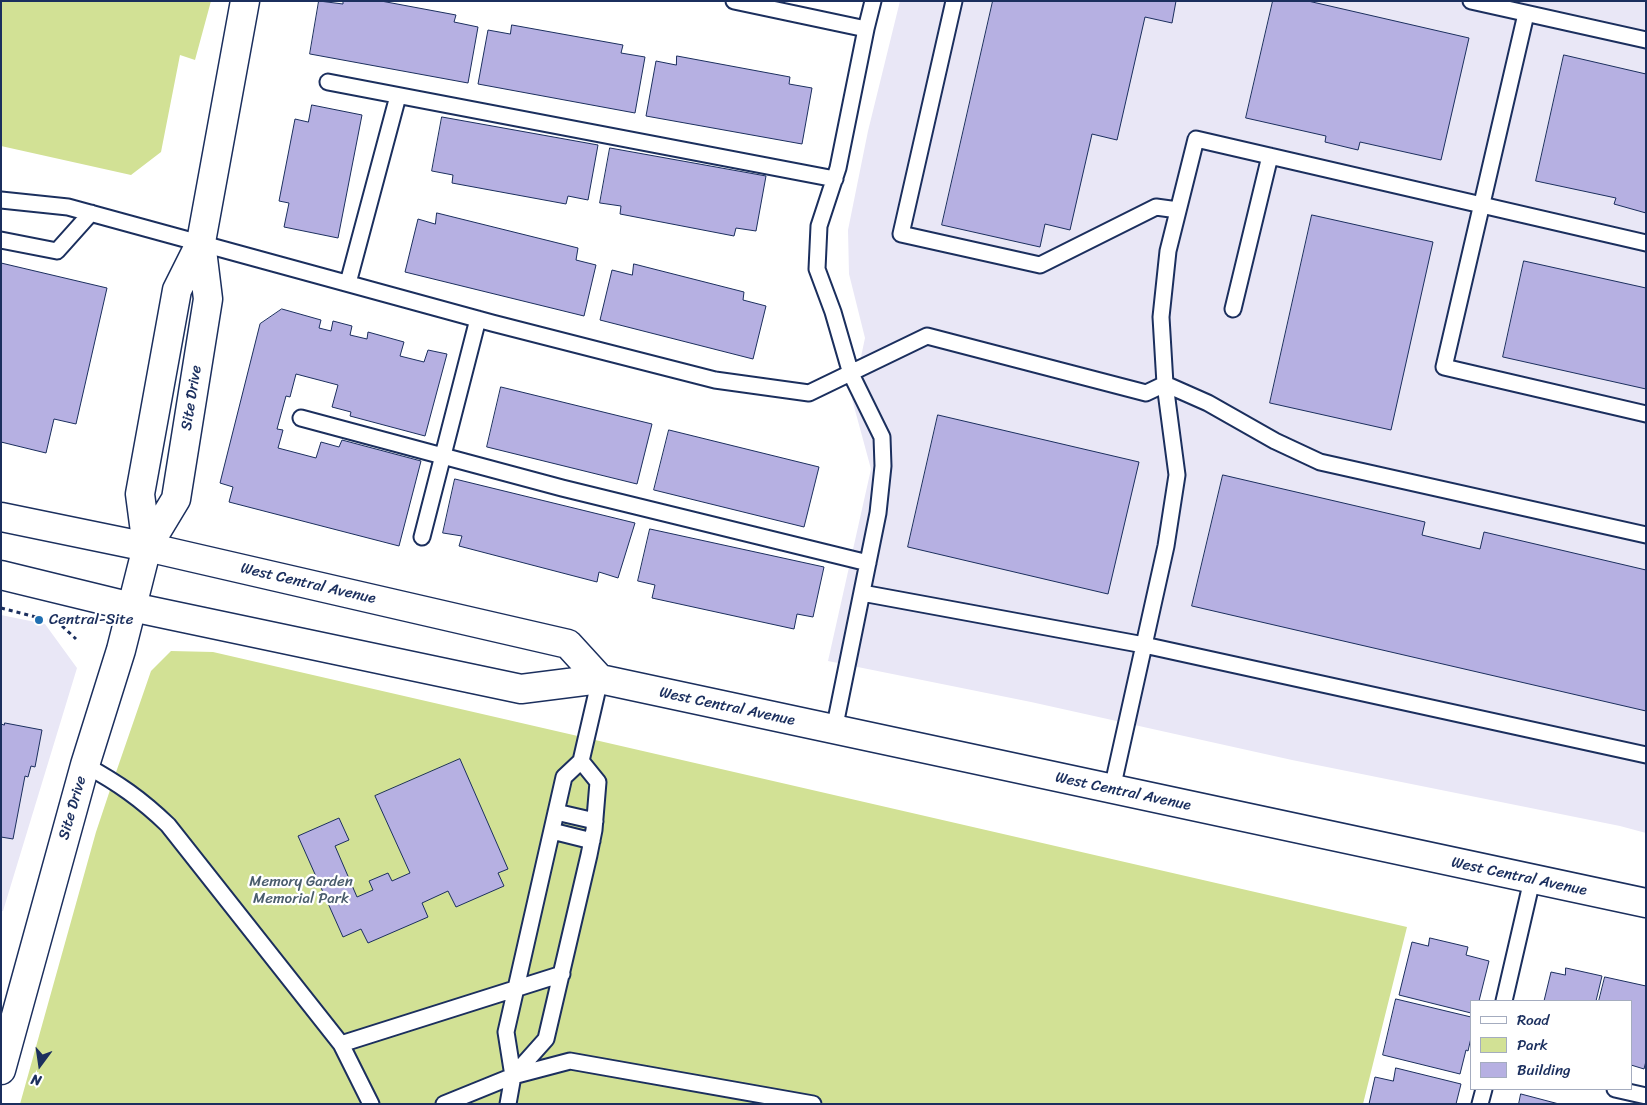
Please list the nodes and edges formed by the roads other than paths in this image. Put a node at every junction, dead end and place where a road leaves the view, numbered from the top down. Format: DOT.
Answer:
graph roads {
  1 [pos="245,1"];
  2 [pos="734,1"];
  3 [pos="873,1"];
  4 [pos="954,1"];
  5 [pos="1471,1"];
  6 [pos="1526,14"];
  7 [pos="866,29"];
  8 [pos="1646,40"];
  9 [pos="328,82"];
  10 [pos="398,96"];
  11 [pos="1270,156"];
  12 [pos="835,179"];
  13 [pos="1,200"];
  14 [pos="1482,205"];
  15 [pos="1178,210"];
  16 [pos="91,213"];
  17 [pos="1,240"];
  18 [pos="201,242"];
  19 [pos="1646,243"];
  20 [pos="348,283"];
  21 [pos="1233,309"];
  22 [pos="478,319"];
  23 [pos="851,374"];
  24 [pos="1166,384"];
  25 [pos="1646,414"];
  26 [pos="301,418"];
  27 [pos="443,456"];
  28 [pos="1,517"];
  29 [pos="1646,535"];
  30 [pos="422,537"];
  31 [pos="147,547"];
  32 [pos="868,563"];
  33 [pos="1,574"];
  34 [pos="862,593"];
  35 [pos="132,607"];
  36 [pos="1144,645"];
  37 [pos="600,679"];
  38 [pos="834,730"];
  39 [pos="1646,755"];
  40 [pos="581,761"];
  41 [pos="85,765"];
  42 [pos="1112,789"];
  43 [pos="556,812"];
  44 [pos="595,820"];
  45 [pos="552,831"];
  46 [pos="592,841"];
  47 [pos="1532,880"];
  48 [pos="1646,904"];
  49 [pos="562,974"];
  50 [pos="516,988"];
  51 [pos="1504,1000"];
  52 [pos="341,1044"];
  53 [pos="1,1070"];
  54 [pos="513,1076"];
  55 [pos="1484,1090"];
  56 [pos="1619,1090"];
  57 [pos="1646,1096"];
  58 [pos="371,1104"];
  59 [pos="444,1104"];
  60 [pos="508,1104"];
  61 [pos="813,1104"];
  62 [pos="1480,1104"];
  1 -- 18 [label="main road, Site Drive"];
  2 -- 7 [label="lane"];
  3 -- 7 [label="lane"];
  4 -- 15 [label="lane"];
  5 -- 6 [label="lane"];
  6 -- 8 [label="lane"];
  6 -- 14 [label="lane"];
  7 -- 12 [label="lane"];
  9 -- 10 [label="lane"];
  10 -- 12 [label="lane"];
  10 -- 20 [label="lane"];
  11 -- 14 [label="lane"];
  11 -- 15 [label="lane"];
  11 -- 21 [label="lane"];
  12 -- 23 [label="lane"];
  13 -- 16 [label="lane"];
  14 -- 19 [label="lane"];
  14 -- 25 [label="lane"];
  15 -- 24 [label="lane"];
  16 -- 17 [label="lane"];
  16 -- 18 [label="lane"];
  18 -- 20 [label="lane"];
  18 -- 31 [label="main road, Site Drive"];
  18 -- 31 [label="main road, Site Drive"];
  20 -- 22 [label="lane"];
  22 -- 23 [label="lane"];
  22 -- 27 [label="lane"];
  23 -- 24 [label="lane"];
  23 -- 32 [label="lane"];
  24 -- 29 [label="lane"];
  24 -- 36 [label="lane"];
  26 -- 27 [label="lane"];
  27 -- 30 [label="lane"];
  27 -- 32 [label="lane"];
  28 -- 31 [label="main road, West Central Avenue"];
  31 -- 35 [label="main road, Site Drive"];
  31 -- 37 [label="main road, West Central Avenue"];
  32 -- 34 [label="lane"];
  33 -- 35 [label="main road, West Central Avenue"];
  34 -- 36 [label="lane"];
  34 -- 38 [label="lane"];
  35 -- 37 [label="main road, West Central Avenue"];
  35 -- 41 [label="main road, Site Drive"];
  36 -- 39 [label="lane"];
  36 -- 42 [label="lane"];
  37 -- 38 [label="main road, West Central Avenue"];
  37 -- 40 [label="lane"];
  38 -- 42 [label="main road, West Central Avenue"];
  40 -- 43 [label="lane"];
  40 -- 44 [label="lane"];
  41 -- 52 [label="lane"];
  41 -- 53 [label="main road, Site Drive"];
  42 -- 47 [label="main road, West Central Avenue"];
  43 -- 44 [label="lane"];
  43 -- 45 [label="lane"];
  44 -- 46 [label="lane"];
  45 -- 46 [label="lane"];
  45 -- 50 [label="lane"];
  46 -- 49 [label="lane"];
  47 -- 48 [label="main road, West Central Avenue"];
  47 -- 51 [label="lane"];
  49 -- 50 [label="lane"];
  49 -- 54 [label="lane"];
  50 -- 52 [label="lane"];
  50 -- 54 [label="lane"];
  52 -- 58 [label="lane"];
  54 -- 59 [label="lane"];
  54 -- 60 [label="lane"];
  54 -- 61 [label="lane"];
  55 -- 62 [label="lane"];
  56 -- 57 [label="lane"];
}
